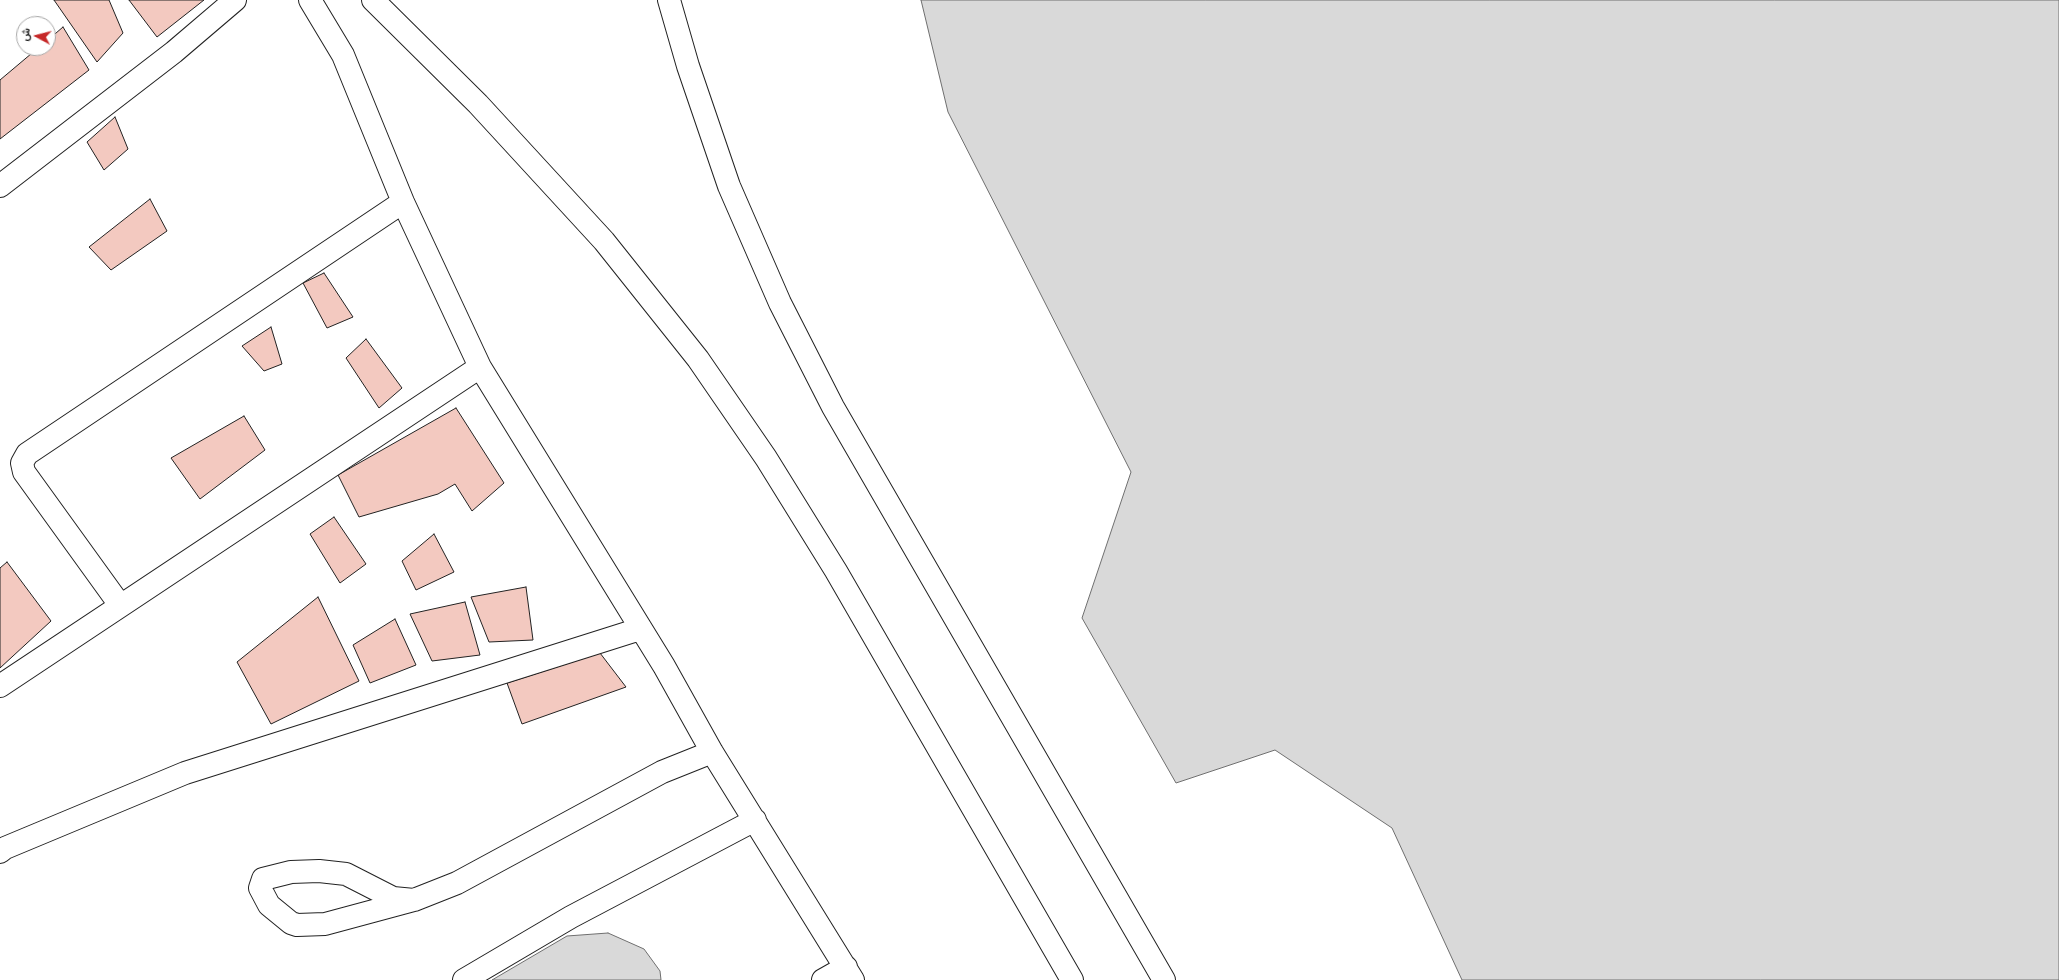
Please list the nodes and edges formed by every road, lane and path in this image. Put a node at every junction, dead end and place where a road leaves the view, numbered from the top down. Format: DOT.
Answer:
graph roads {
  1 [pos="235,0"];
  2 [pos="310,0"];
  3 [pos="373,0"];
  4 [pos="669,0"];
  5 [pos="0,186"];
  6 [pos="402,202"];
  7 [pos="480,367"];
  8 [pos="120,605"];
  9 [pos="640,629"];
  10 [pos="0,686"];
  11 [pos="712,752"];
  12 [pos="755,820"];
  13 [pos="0,852"];
  14 [pos="414,900"];
  15 [pos="850,974"];
  16 [pos="464,980"];
  17 [pos="823,980"];
  18 [pos="1072,980"];
  19 [pos="1164,980"];
  1 -- 5 [label="street"];
  2 -- 6 [label="street"];
  3 -- 18 [label="street"];
  4 -- 19 [label="street"];
  6 -- 7 [label="street"];
  6 -- 8 [label="street"];
  7 -- 8 [label="street"];
  7 -- 9 [label="street"];
  8 -- 10 [label="street"];
  9 -- 11 [label="street"];
  9 -- 13 [label="street"];
  11 -- 12 [label="street"];
  11 -- 14 [label="street"];
  12 -- 15 [label="street"];
  12 -- 16 [label="street"];
  14 -- 14 [label="street"];
  15 -- 17 [label="street"];
}
